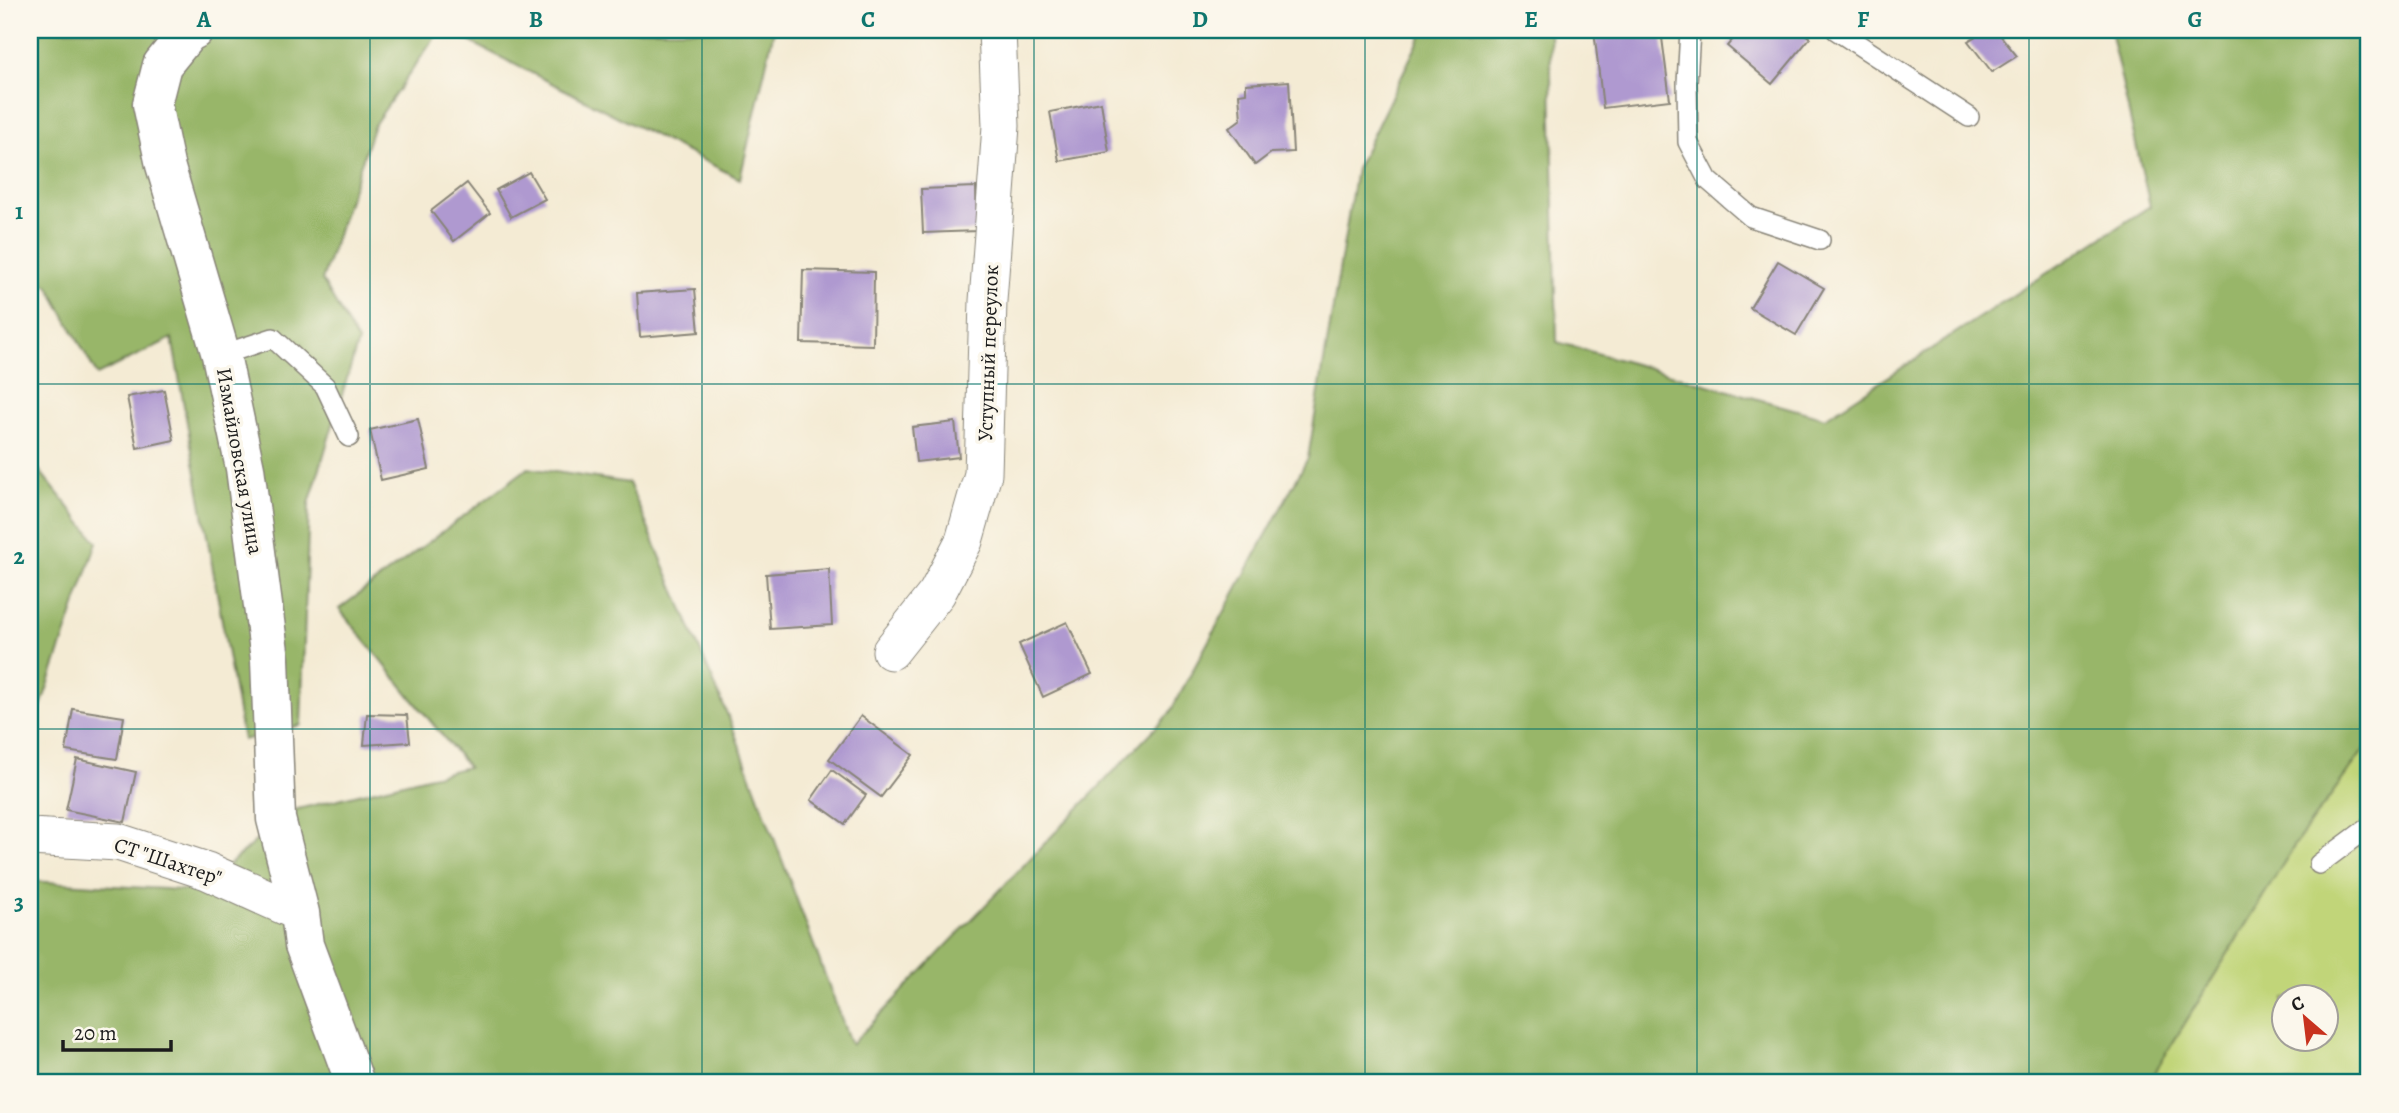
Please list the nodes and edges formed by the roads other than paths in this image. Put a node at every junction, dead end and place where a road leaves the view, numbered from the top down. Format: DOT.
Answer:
graph roads {
  1 [pos="194,30"];
  2 [pos="997,30"];
  3 [pos="1690,30"];
  4 [pos="1836,30"];
  5 [pos="1969,117"];
  6 [pos="1820,240"];
  7 [pos="221,355"];
  8 [pos="349,437"];
  9 [pos="891,651"];
  10 [pos="2369,827"];
  11 [pos="30,837"];
  12 [pos="2319,864"];
  13 [pos="300,913"];
  14 [pos="355,1083"];
  1 -- 7 [label="street, Измайловская улица"];
  2 -- 9 [label="street, Уступный переулок"];
  3 -- 6 [label="lane"];
  4 -- 5 [label="lane"];
  7 -- 8 [label="lane"];
  7 -- 13 [label="street, Измайловская улица"];
  10 -- 12 [label="lane"];
  11 -- 13 [label="street, СТ \"Шахтер\""];
  13 -- 14 [label="street, Измайловская улица"];
}
